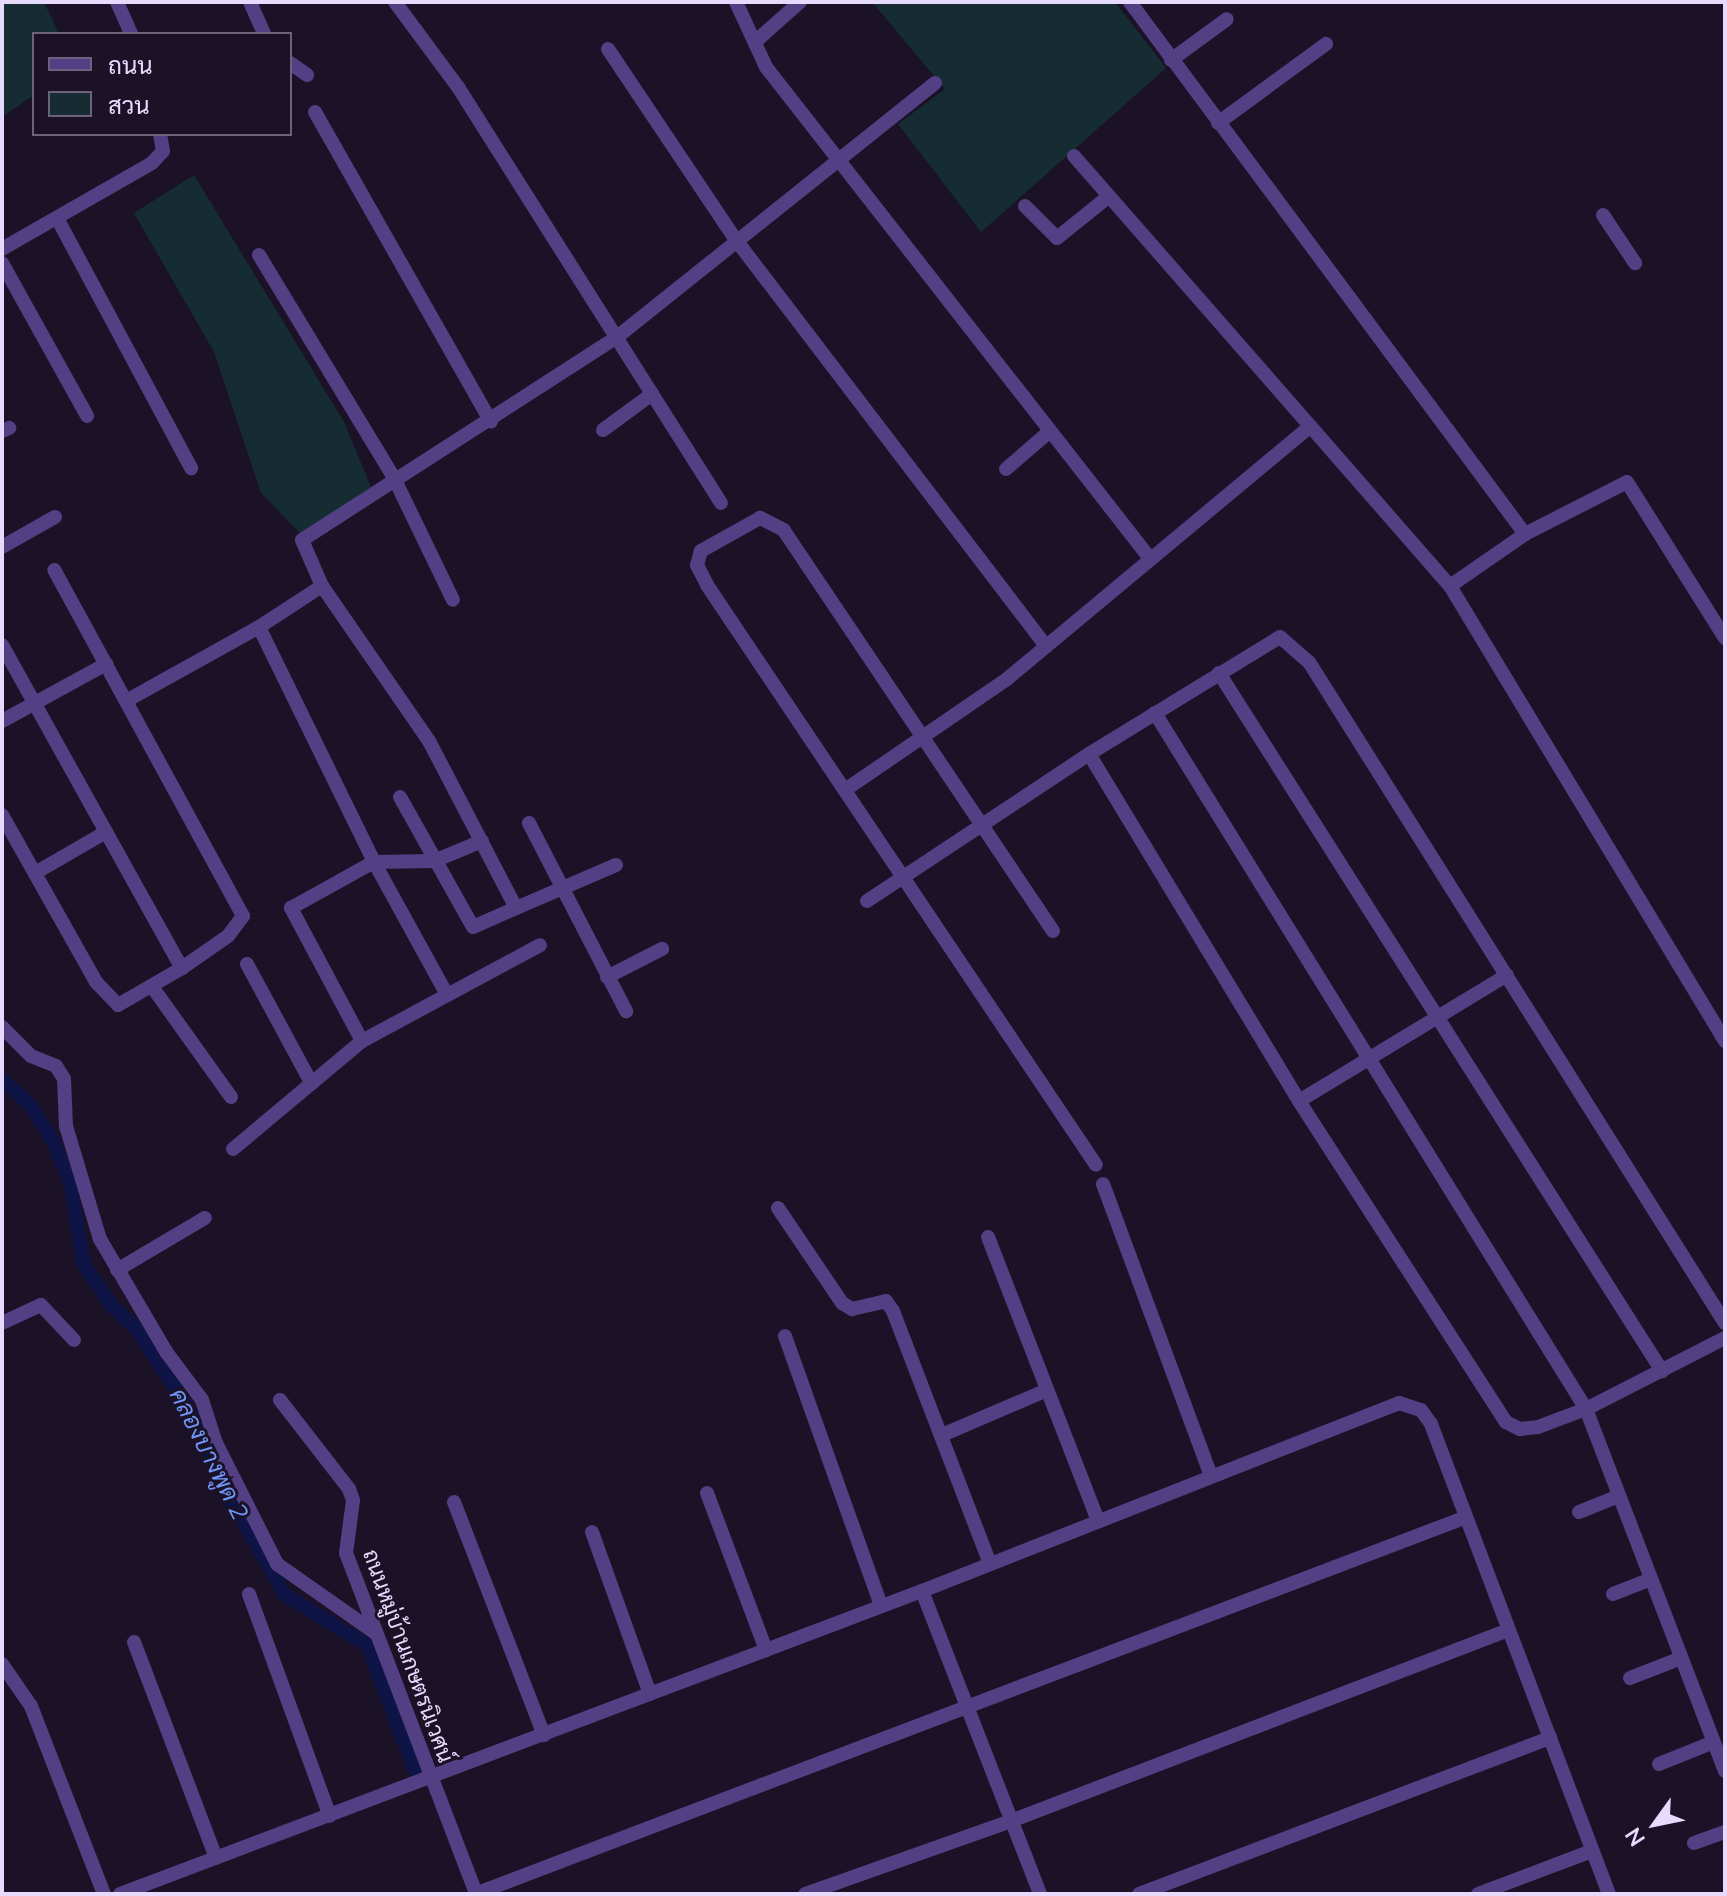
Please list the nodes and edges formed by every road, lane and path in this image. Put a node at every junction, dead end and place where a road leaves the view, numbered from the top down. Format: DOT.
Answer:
graph roads {
  1 [pos="117,2"];
  2 [pos="250,2"];
  3 [pos="395,2"];
  4 [pos="736,2"];
  5 [pos="800,2"];
  6 [pos="1130,2"];
  7 [pos="1227,19"];
  8 [pos="130,32"];
  9 [pos="263,32"];
  10 [pos="756,41"];
  11 [pos="1326,44"];
  12 [pos="608,49"];
  13 [pos="1171,60"];
  14 [pos="292,64"];
  15 [pos="307,75"];
  16 [pos="935,83"];
  17 [pos="315,112"];
  18 [pos="1218,123"];
  19 [pos="160,136"];
  20 [pos="1074,156"];
  21 [pos="837,161"];
  22 [pos="1108,197"];
  23 [pos="1025,206"];
  24 [pos="1603,215"];
  25 [pos="57,218"];
  26 [pos="736,240"];
  27 [pos="2,249"];
  28 [pos="259,255"];
  29 [pos="2,263"];
  30 [pos="1635,263"];
  31 [pos="617,337"];
  32 [pos="652,394"];
  33 [pos="87,416"];
  34 [pos="491,422"];
  35 [pos="1309,427"];
  36 [pos="603,430"];
  37 [pos="1050,431"];
  38 [pos="191,468"];
  39 [pos="1006,469"];
  40 [pos="395,480"];
  41 [pos="721,503"];
  42 [pos="55,517"];
  43 [pos="1525,534"];
  44 [pos="2,547"];
  45 [pos="1148,556"];
  46 [pos="54,570"];
  47 [pos="322,586"];
  48 [pos="1450,586"];
  49 [pos="453,600"];
  50 [pos="259,627"];
  51 [pos="1725,638"];
  52 [pos="2,645"];
  53 [pos="1046,646"];
  54 [pos="106,664"];
  55 [pos="1219,673"];
  56 [pos="126,701"];
  57 [pos="34,703"];
  58 [pos="1155,713"];
  59 [pos="2,721"];
  60 [pos="926,735"];
  61 [pos="1089,754"];
  62 [pos="845,790"];
  63 [pos="400,797"];
  64 [pos="2,815"];
  65 [pos="529,823"];
  66 [pos="983,826"];
  67 [pos="106,832"];
  68 [pos="482,841"];
  69 [pos="434,861"];
  70 [pos="374,862"];
  71 [pos="616,865"];
  72 [pos="35,873"];
  73 [pos="905,876"];
  74 [pos="560,891"];
  75 [pos="867,901"];
  76 [pos="516,908"];
  77 [pos="1053,931"];
  78 [pos="540,945"];
  79 [pos="662,949"];
  80 [pos="247,964"];
  81 [pos="182,968"];
  82 [pos="1507,975"];
  83 [pos="607,977"];
  84 [pos="153,988"];
  85 [pos="447,995"];
  86 [pos="626,1011"];
  87 [pos="1439,1016"];
  88 [pos="2,1027"];
  89 [pos="362,1041"];
  90 [pos="1725,1041"];
  91 [pos="1369,1056"];
  92 [pos="312,1084"];
  93 [pos="231,1097"];
  94 [pos="1299,1101"];
  95 [pos="233,1149"];
  96 [pos="1096,1165"];
  97 [pos="1103,1184"];
  98 [pos="778,1208"];
  99 [pos="205,1218"];
  100 [pos="988,1237"];
  101 [pos="117,1270"];
  102 [pos="2,1323"];
  103 [pos="1725,1323"];
  104 [pos="785,1336"];
  105 [pos="1725,1338"];
  106 [pos="74,1340"];
  107 [pos="1662,1371"];
  108 [pos="1047,1390"];
  109 [pos="280,1400"];
  110 [pos="1586,1409"];
  111 [pos="942,1435"];
  112 [pos="1211,1476"];
  113 [pos="707,1493"];
  114 [pos="1619,1496"];
  115 [pos="454,1502"];
  116 [pos="1579,1512"];
  117 [pos="1464,1518"];
  118 [pos="1098,1521"];
  119 [pos="592,1532"];
  120 [pos="990,1564"];
  121 [pos="1651,1579"];
  122 [pos="922,1591"];
  123 [pos="249,1594"];
  124 [pos="1613,1594"];
  125 [pos="881,1605"];
  126 [pos="1506,1631"];
  127 [pos="374,1632"];
  128 [pos="134,1642"];
  129 [pos="766,1650"];
  130 [pos="1681,1658"];
  131 [pos="2,1664"];
  132 [pos="1630,1678"];
  133 [pos="650,1694"];
  134 [pos="969,1706"];
  135 [pos="544,1735"];
  136 [pos="1550,1738"];
  137 [pos="1714,1742"];
  138 [pos="1659,1764"];
  139 [pos="1725,1771"];
  140 [pos="429,1779"];
  141 [pos="330,1816"];
  142 [pos="1011,1821"];
  143 [pos="1725,1832"];
  144 [pos="1694,1843"];
  145 [pos="1592,1851"];
  146 [pos="216,1858"];
  147 [pos="104,1894"];
  148 [pos="120,1894"];
  149 [pos="475,1894"];
  150 [pos="805,1894"];
  151 [pos="1040,1894"];
  152 [pos="1139,1894"];
  153 [pos="1478,1894"];
  154 [pos="1609,1894"];
  1 -- 8 [label="street"];
  2 -- 9 [label="street"];
  3 -- 31 [label="street"];
  4 -- 10 [label="street"];
  5 -- 10 [label="street"];
  6 -- 13 [label="street"];
  7 -- 13 [label="street"];
  10 -- 21 [label="street"];
  11 -- 18 [label="street"];
  12 -- 26 [label="street"];
  13 -- 18 [label="street"];
  14 -- 15 [label="street"];
  16 -- 21 [label="street"];
  17 -- 34 [label="street"];
  18 -- 43 [label="street"];
  19 -- 25 [label="street"];
  20 -- 22 [label="street"];
  21 -- 26 [label="street"];
  21 -- 37 [label="street"];
  22 -- 23 [label="street"];
  22 -- 35 [label="street"];
  24 -- 30 [label="street"];
  25 -- 27 [label="street"];
  25 -- 38 [label="street"];
  26 -- 31 [label="street"];
  26 -- 53 [label="street"];
  28 -- 40 [label="street"];
  29 -- 33 [label="street"];
  31 -- 32 [label="street"];
  31 -- 34 [label="street"];
  32 -- 36 [label="street"];
  32 -- 41 [label="street"];
  34 -- 40 [label="street"];
  35 -- 45 [label="street"];
  35 -- 48 [label="street"];
  37 -- 39 [label="street"];
  37 -- 45 [label="street"];
  40 -- 47 [label="street"];
  40 -- 49 [label="street"];
  42 -- 44 [label="street"];
  43 -- 48 [label="street"];
  43 -- 51 [label="street"];
  45 -- 53 [label="street"];
  46 -- 54 [label="street"];
  47 -- 50 [label="street"];
  47 -- 68 [label="street"];
  48 -- 90 [label="street"];
  50 -- 56 [label="street"];
  50 -- 70 [label="street"];
  52 -- 57 [label="street"];
  53 -- 60 [label="street"];
  54 -- 56 [label="street"];
  54 -- 57 [label="street"];
  55 -- 58 [label="street"];
  55 -- 82 [label="street"];
  55 -- 87 [label="street"];
  56 -- 81 [label="street"];
  57 -- 59 [label="street"];
  57 -- 67 [label="street"];
  58 -- 61 [label="street"];
  58 -- 91 [label="street"];
  60 -- 62 [label="street"];
  60 -- 62 [label="street"];
  60 -- 66 [label="street"];
  61 -- 66 [label="street"];
  61 -- 94 [label="street"];
  62 -- 73 [label="street"];
  63 -- 69 [label="street"];
  64 -- 72 [label="street"];
  65 -- 74 [label="street"];
  66 -- 73 [label="street"];
  66 -- 77 [label="street"];
  67 -- 72 [label="street"];
  67 -- 81 [label="street"];
  68 -- 69 [label="street"];
  68 -- 76 [label="street"];
  69 -- 70 [label="street"];
  69 -- 76 [label="street"];
  70 -- 85 [label="street"];
  70 -- 89 [label="street"];
  71 -- 74 [label="street"];
  72 -- 84 [label="street"];
  73 -- 75 [label="street"];
  73 -- 96 [label="street"];
  74 -- 76 [label="street"];
  74 -- 83 [label="street"];
  78 -- 85 [label="street"];
  79 -- 83 [label="street"];
  80 -- 92 [label="street"];
  81 -- 84 [label="street"];
  82 -- 87 [label="street"];
  82 -- 103 [label="street"];
  83 -- 86 [label="street"];
  84 -- 93 [label="street"];
  85 -- 89 [label="street"];
  87 -- 91 [label="street"];
  87 -- 107 [label="street"];
  88 -- 101 [label="street"];
  89 -- 92 [label="street"];
  91 -- 94 [label="street"];
  91 -- 110 [label="street"];
  92 -- 95 [label="street"];
  94 -- 110 [label="street"];
  97 -- 112 [label="street"];
  98 -- 111 [label="street"];
  99 -- 101 [label="street"];
  100 -- 108 [label="street"];
  101 -- 127 [label="street"];
  102 -- 106 [label="street"];
  104 -- 125 [label="street"];
  105 -- 107 [label="street"];
  107 -- 110 [label="street"];
  108 -- 111 [label="street"];
  108 -- 118 [label="street"];
  109 -- 127 [label="street, ถนนหมู่บ้านเกษตรนิเวศน์"];
  110 -- 114 [label="street"];
  111 -- 120 [label="street"];
  112 -- 117 [label="street"];
  112 -- 118 [label="street"];
  113 -- 129 [label="street"];
  114 -- 116 [label="street"];
  114 -- 121 [label="street"];
  115 -- 135 [label="street"];
  117 -- 126 [label="street"];
  117 -- 134 [label="street"];
  118 -- 120 [label="street"];
  119 -- 133 [label="street"];
  120 -- 122 [label="street"];
  121 -- 124 [label="street"];
  121 -- 130 [label="street"];
  122 -- 125 [label="street"];
  122 -- 134 [label="street"];
  123 -- 141 [label="street"];
  125 -- 129 [label="street"];
  126 -- 136 [label="street"];
  126 -- 142 [label="street"];
  127 -- 140 [label="street, ถนนหมู่บ้านเกษตรนิเวศน์"];
  128 -- 146 [label="street"];
  129 -- 133 [label="street"];
  130 -- 132 [label="street"];
  130 -- 137 [label="street"];
  131 -- 147 [label="street"];
  133 -- 135 [label="street"];
  134 -- 142 [label="street"];
  134 -- 149 [label="street"];
  135 -- 140 [label="street"];
  136 -- 145 [label="street"];
  136 -- 152 [label="street"];
  137 -- 138 [label="street"];
  137 -- 139 [label="street"];
  140 -- 141 [label="street"];
  140 -- 149 [label="street, ถนนหมู่บ้านเกษตรนิเวศน์"];
  141 -- 146 [label="street"];
  142 -- 150 [label="street"];
  142 -- 151 [label="street"];
  143 -- 144 [label="street"];
  145 -- 153 [label="street"];
  145 -- 154 [label="street"];
  146 -- 148 [label="street"];
}
